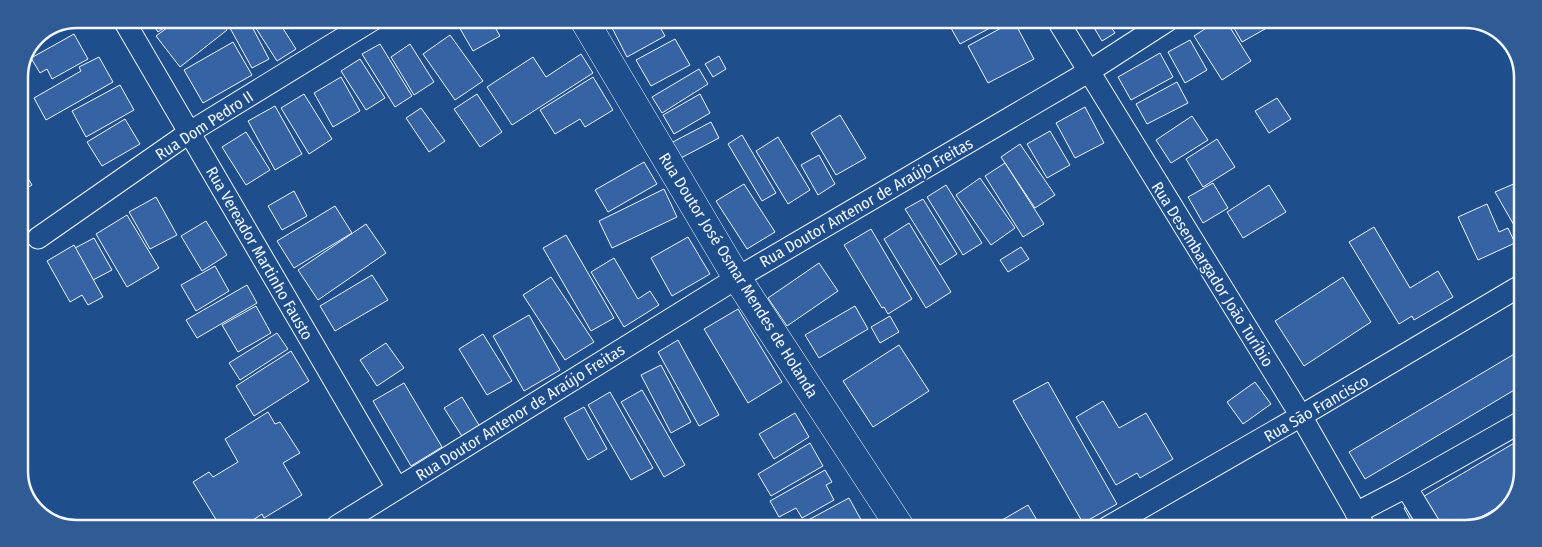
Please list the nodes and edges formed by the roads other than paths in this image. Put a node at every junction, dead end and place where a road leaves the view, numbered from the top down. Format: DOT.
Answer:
graph roads {
  1 [pos="128,28"];
  2 [pos="359,28"];
  3 [pos="589,28"];
  4 [pos="1062,28"];
  5 [pos="1156,28"];
  6 [pos="1088,72"];
  7 [pos="190,132"];
  8 [pos="38,238"];
  9 [pos="737,278"];
  10 [pos="1514,290"];
  11 [pos="1301,416"];
  12 [pos="1514,426"];
  13 [pos="1406,487"];
  14 [pos="397,488"];
  15 [pos="346,520"];
  16 [pos="895,520"];
  17 [pos="1122,520"];
  18 [pos="1361,520"];
  19 [pos="1426,520"];
  1 -- 7 [label="street, Rua Vereador Martinho Fausto"];
  2 -- 7 [label="street, Rua Dom Pedro II"];
  3 -- 9 [label="street, Rua Doutor José Osmar Mendes de Holanda"];
  4 -- 6 [label="street, Rua Desembargador João Turíbio"];
  5 -- 6 [label="street, Rua Doutor Antenor de Araújo Freitas"];
  6 -- 9 [label="street, Rua Doutor Antenor de Araújo Freitas"];
  6 -- 11 [label="street, Rua Desembargador João Turíbio"];
  7 -- 8 [label="street, Rua Dom Pedro II"];
  7 -- 14 [label="street, Rua Vereador Martinho Fausto"];
  9 -- 14 [label="street, Rua Doutor Antenor de Araújo Freitas"];
  9 -- 16 [label="street, Rua Doutor José Osmar Mendes de Holanda"];
  10 -- 11 [label="street, Rua São Francisco"];
  11 -- 17 [label="street, Rua São Francisco"];
  11 -- 18 [label="street, Rua Desembargador João Turíbio"];
  12 -- 13 [label="street"];
  13 -- 18 [label="street"];
  13 -- 19 [label="street"];
  14 -- 15 [label="street, Rua Doutor Antenor de Araújo Freitas"];
}
